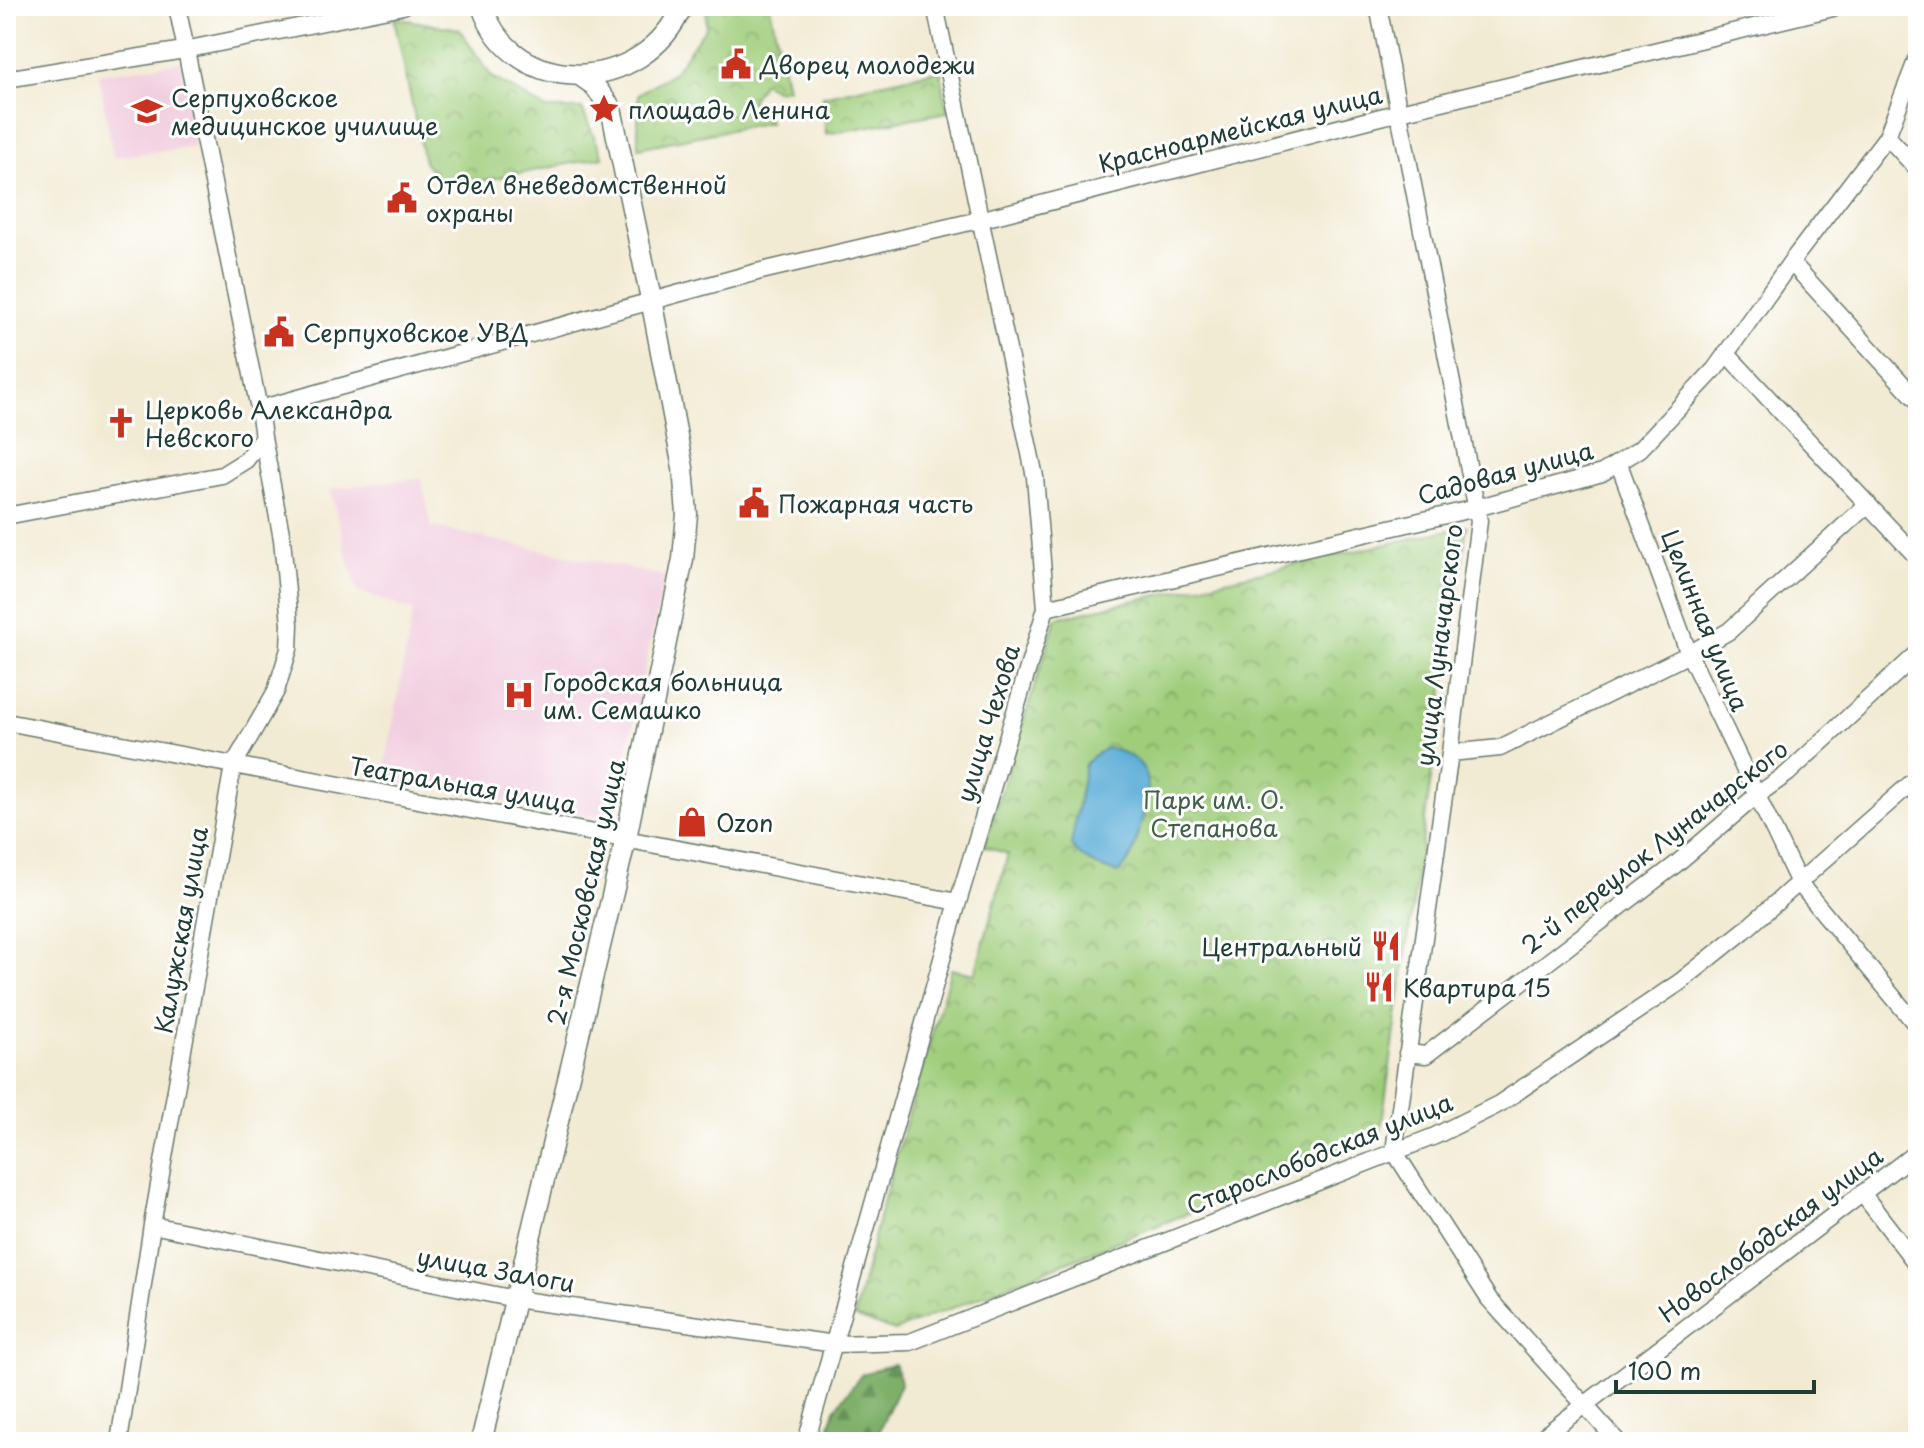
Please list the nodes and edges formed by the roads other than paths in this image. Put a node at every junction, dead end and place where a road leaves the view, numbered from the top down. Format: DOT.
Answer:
graph roads {
  1 [pos="177,6"];
  2 [pos="403,6"];
  3 [pos="682,6"];
  4 [pos="935,6"];
  5 [pos="1378,6"];
  6 [pos="1841,6"];
  7 [pos="479,8"];
  8 [pos="184,50"];
  9 [pos="1918,56"];
  10 [pos="625,66"];
  11 [pos="581,76"];
  12 [pos="6,79"];
  13 [pos="611,108"];
  14 [pos="1400,112"];
  15 [pos="1887,136"];
  16 [pos="1918,170"];
  17 [pos="983,219"];
  18 [pos="1791,262"];
  19 [pos="651,299"];
  20 [pos="1726,353"];
  21 [pos="1918,401"];
  22 [pos="259,409"];
  23 [pos="263,437"];
  24 [pos="1619,464"];
  25 [pos="1868,504"];
  26 [pos="1476,508"];
  27 [pos="6,516"];
  28 [pos="1918,558"];
  29 [pos="1046,608"];
  30 [pos="1918,653"];
  31 [pos="1689,654"];
  32 [pos="6,722"];
  33 [pos="1450,753"];
  34 [pos="233,766"];
  35 [pos="1918,777"];
  36 [pos="1757,795"];
  37 [pos="626,838"];
  38 [pos="1799,883"];
  39 [pos="958,902"];
  40 [pos="1918,1027"];
  41 [pos="1407,1053"];
  42 [pos="1394,1151"];
  43 [pos="1918,1151"];
  44 [pos="1862,1193"];
  45 [pos="152,1225"];
  46 [pos="1918,1266"];
  47 [pos="515,1299"];
  48 [pos="835,1344"];
  49 [pos="1586,1405"];
  50 [pos="119,1442"];
  51 [pos="481,1442"];
  52 [pos="806,1442"];
  53 [pos="1536,1442"];
  54 [pos="1618,1442"];
  1 -- 8 [label="street"];
  2 -- 8 [label="street"];
  3 -- 10 [label="street"];
  4 -- 17 [label="street, улица Чехова"];
  5 -- 14 [label="street, улица Луначарского"];
  6 -- 14 [label="street, Красноармейская улица"];
  7 -- 11 [label="street"];
  8 -- 12 [label="street"];
  8 -- 22 [label="street"];
  9 -- 15 [label="street, Садовая улица"];
  10 -- 11 [label="street"];
  10 -- 13 [label="street"];
  11 -- 13 [label="street"];
  13 -- 19 [label="street, 2-я Московская улица"];
  14 -- 17 [label="street, Красноармейская улица"];
  14 -- 26 [label="street, улица Луначарского"];
  15 -- 16 [label="street"];
  15 -- 18 [label="street, Садовая улица"];
  17 -- 19 [label="street, Красноармейская улица"];
  17 -- 29 [label="street, улица Чехова"];
  18 -- 20 [label="street, Садовая улица"];
  18 -- 21 [label="street"];
  19 -- 22 [label="street, Красноармейская улица"];
  19 -- 37 [label="street, 2-я Московская улица"];
  20 -- 24 [label="street, Садовая улица"];
  20 -- 25 [label="street"];
  22 -- 23 [label="street, Калужская улица"];
  23 -- 27 [label="street"];
  23 -- 34 [label="street, Калужская улица"];
  24 -- 26 [label="street, Садовая улица"];
  24 -- 31 [label="street, Целинная улица"];
  25 -- 28 [label="street"];
  25 -- 31 [label="street"];
  26 -- 29 [label="street, Садовая улица"];
  26 -- 33 [label="street, улица Луначарского"];
  29 -- 39 [label="street, улица Чехова"];
  30 -- 36 [label="street, 2-й переулок Луначарского"];
  31 -- 33 [label="street"];
  31 -- 36 [label="street, Целинная улица"];
  32 -- 34 [label="street, Театральная улица"];
  33 -- 41 [label="street, улица Луначарского"];
  34 -- 37 [label="street, Театральная улица"];
  34 -- 45 [label="street, Калужская улица"];
  35 -- 38 [label="street, Старослободская улица"];
  36 -- 38 [label="street, Целинная улица"];
  36 -- 41 [label="street, 2-й переулок Луначарского"];
  37 -- 39 [label="street, Театральная улица"];
  37 -- 47 [label="street, 2-я Московская улица"];
  38 -- 40 [label="street, Целинная улица"];
  38 -- 42 [label="street, Старослободская улица"];
  39 -- 48 [label="street, улица Чехова"];
  41 -- 42 [label="street, улица Луначарского"];
  42 -- 48 [label="street, Старослободская улица"];
  42 -- 49 [label="street"];
  43 -- 44 [label="street, Новослободская улица"];
  44 -- 46 [label="street"];
  44 -- 49 [label="street, Новослободская улица"];
  45 -- 47 [label="street, улица Залоги"];
  45 -- 50 [label="street, Калужская улица"];
  47 -- 48 [label="street, улица Залоги"];
  47 -- 51 [label="street, 2-я Московская улица"];
  48 -- 52 [label="street, улица Чехова"];
  49 -- 53 [label="street, Новослободская улица"];
  49 -- 54 [label="street"];
}
